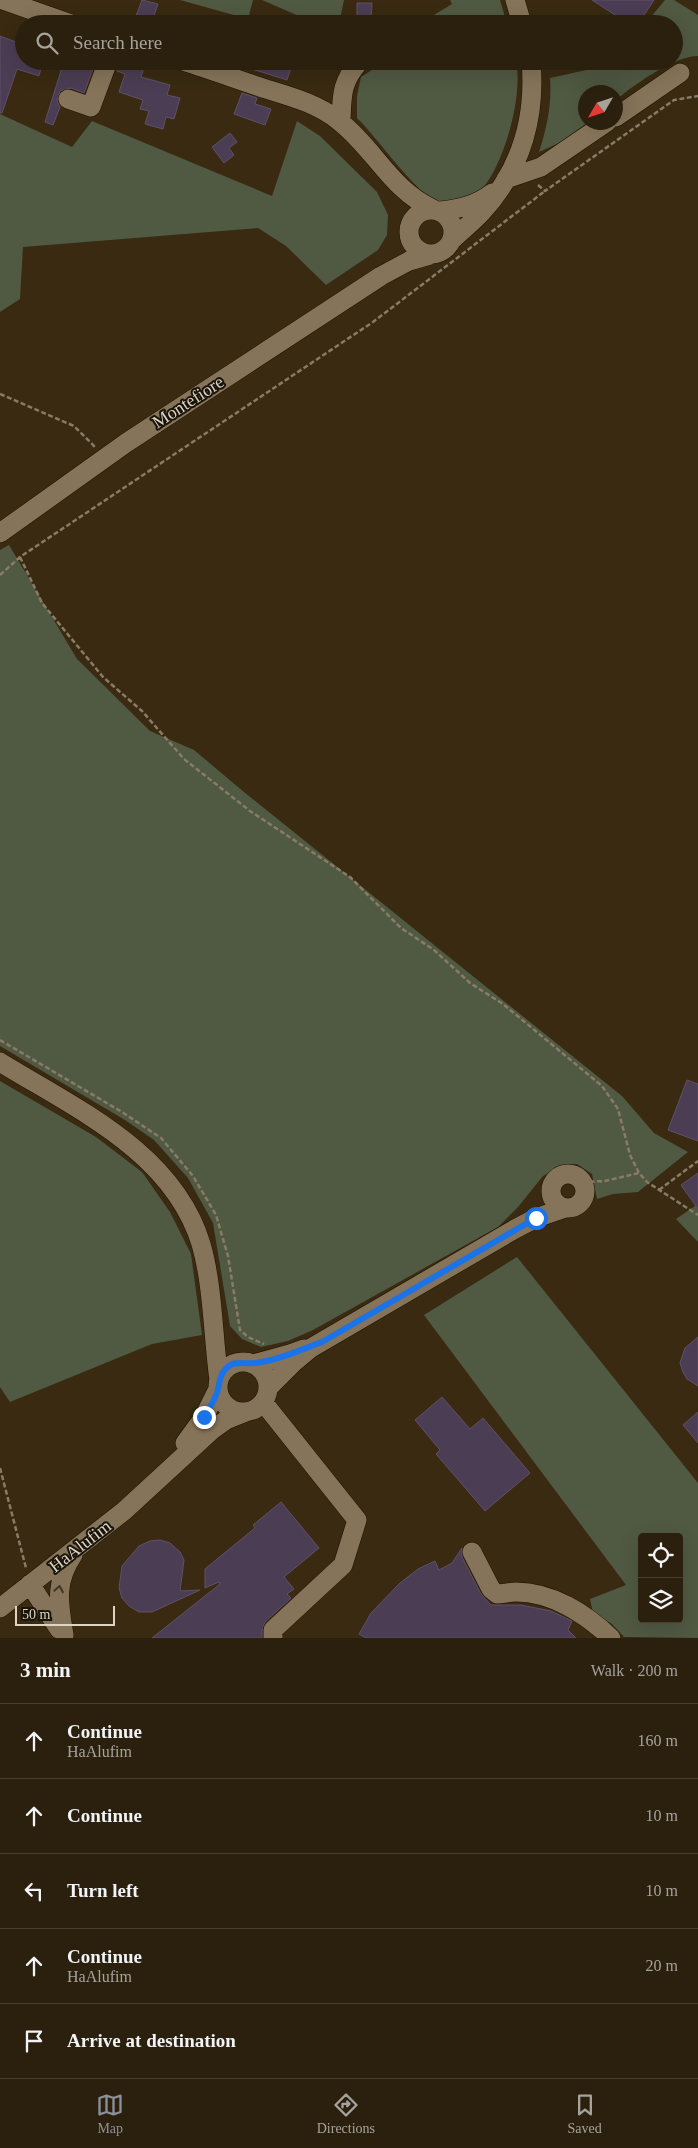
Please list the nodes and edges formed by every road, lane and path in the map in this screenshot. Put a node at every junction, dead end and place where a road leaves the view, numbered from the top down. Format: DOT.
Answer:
graph roads {
  1 [pos="3,0"];
  2 [pos="515,0"];
  3 [pos="46,15"];
  4 [pos="519,15"];
  5 [pos="105,70"];
  6 [pos="210,70"];
  7 [pos="353,70"];
  8 [pos="532,70"];
  9 [pos="680,74"];
  10 [pos="698,96"];
  11 [pos="68,99"];
  12 [pos="623,112"];
  13 [pos="340,121"];
  14 [pos="595,130"];
  15 [pos="379,162"];
  16 [pos="525,173"];
  17 [pos="505,181"];
  18 [pos="545,190"];
  19 [pos="436,210"];
  20 [pos="409,235"];
  21 [pos="453,239"];
  22 [pos="430,255"];
  23 [pos="381,276"];
  24 [pos="0,394"];
  25 [pos="105,458"];
  26 [pos="0,533"];
  27 [pos="20,557"];
  28 [pos="0,574"];
  29 [pos="0,1062"];
  30 [pos="698,1161"];
  31 [pos="639,1173"];
  32 [pos="582,1182"];
  33 [pos="551,1188"];
  34 [pos="659,1190"];
  35 [pos="564,1208"];
  36 [pos="698,1215"];
  37 [pos="514,1229"];
  38 [pos="212,1322"];
  39 [pos="322,1342"];
  40 [pos="249,1363"];
  41 [pos="218,1385"];
  42 [pos="266,1395"];
  43 [pos="246,1412"];
  44 [pos="0,1468"];
  45 [pos="157,1480"];
  46 [pos="78,1548"];
  47 [pos="472,1552"];
  48 [pos="30,1584"];
  49 [pos="0,1608"];
  50 [pos="65,1636"];
  51 [pos="273,1638"];
  52 [pos="611,1638"];
  1 -- 3 [label="street"];
  2 -- 4 [label="street"];
  5 -- 11 [label="street"];
  6 -- 13 [label="street"];
  7 -- 13 [label="street"];
  8 -- 17 [label="street"];
  9 -- 12 [label="street"];
  10 -- 18 [label="path"];
  13 -- 15 [label="street"];
  14 -- 16 [label="street"];
  15 -- 19 [label="street"];
  15 -- 20 [label="street"];
  16 -- 17 [label="street"];
  16 -- 18 [label="path"];
  17 -- 19 [label="street"];
  17 -- 21 [label="street"];
  18 -- 27 [label="path"];
  19 -- 20 [label="street"];
  19 -- 21 [label="street"];
  20 -- 22 [label="street"];
  20 -- 23 [label="street, Montefiore"];
  21 -- 22 [label="street"];
  22 -- 23 [label="street, Montefiore"];
  23 -- 25 [label="street, Montefiore"];
  24 -- 25 [label="path"];
  25 -- 26 [label="street, Montefiore"];
  27 -- 28 [label="path"];
  27 -- 31 [label="path"];
  29 -- 38 [label="street"];
  30 -- 34 [label="path"];
  31 -- 32 [label="path"];
  31 -- 34 [label="path"];
  32 -- 33 [label="street"];
  32 -- 35 [label="street"];
  33 -- 35 [label="street"];
  33 -- 37 [label="street"];
  34 -- 36 [label="path"];
  35 -- 37 [label="street"];
  37 -- 39 [label="street"];
  38 -- 40 [label="street"];
  38 -- 41 [label="street"];
  39 -- 40 [label="street"];
  39 -- 42 [label="street"];
  40 -- 41 [label="street"];
  40 -- 42 [label="street"];
  41 -- 43 [label="street"];
  41 -- 45 [label="street, HaAlufim"];
  42 -- 43 [label="street"];
  42 -- 51 [label="street"];
  43 -- 45 [label="street, HaAlufim"];
  44 -- 48 [label="path"];
  45 -- 46 [label="street, HaAlufim"];
  46 -- 48 [label="street, HaAlufim"];
  50 -- 46 [label="street, one-way"];
  47 -- 52 [label="street"];
  48 -- 49 [label="street, HaAlufim"];
  48 -- 50 [label="street"];
}
